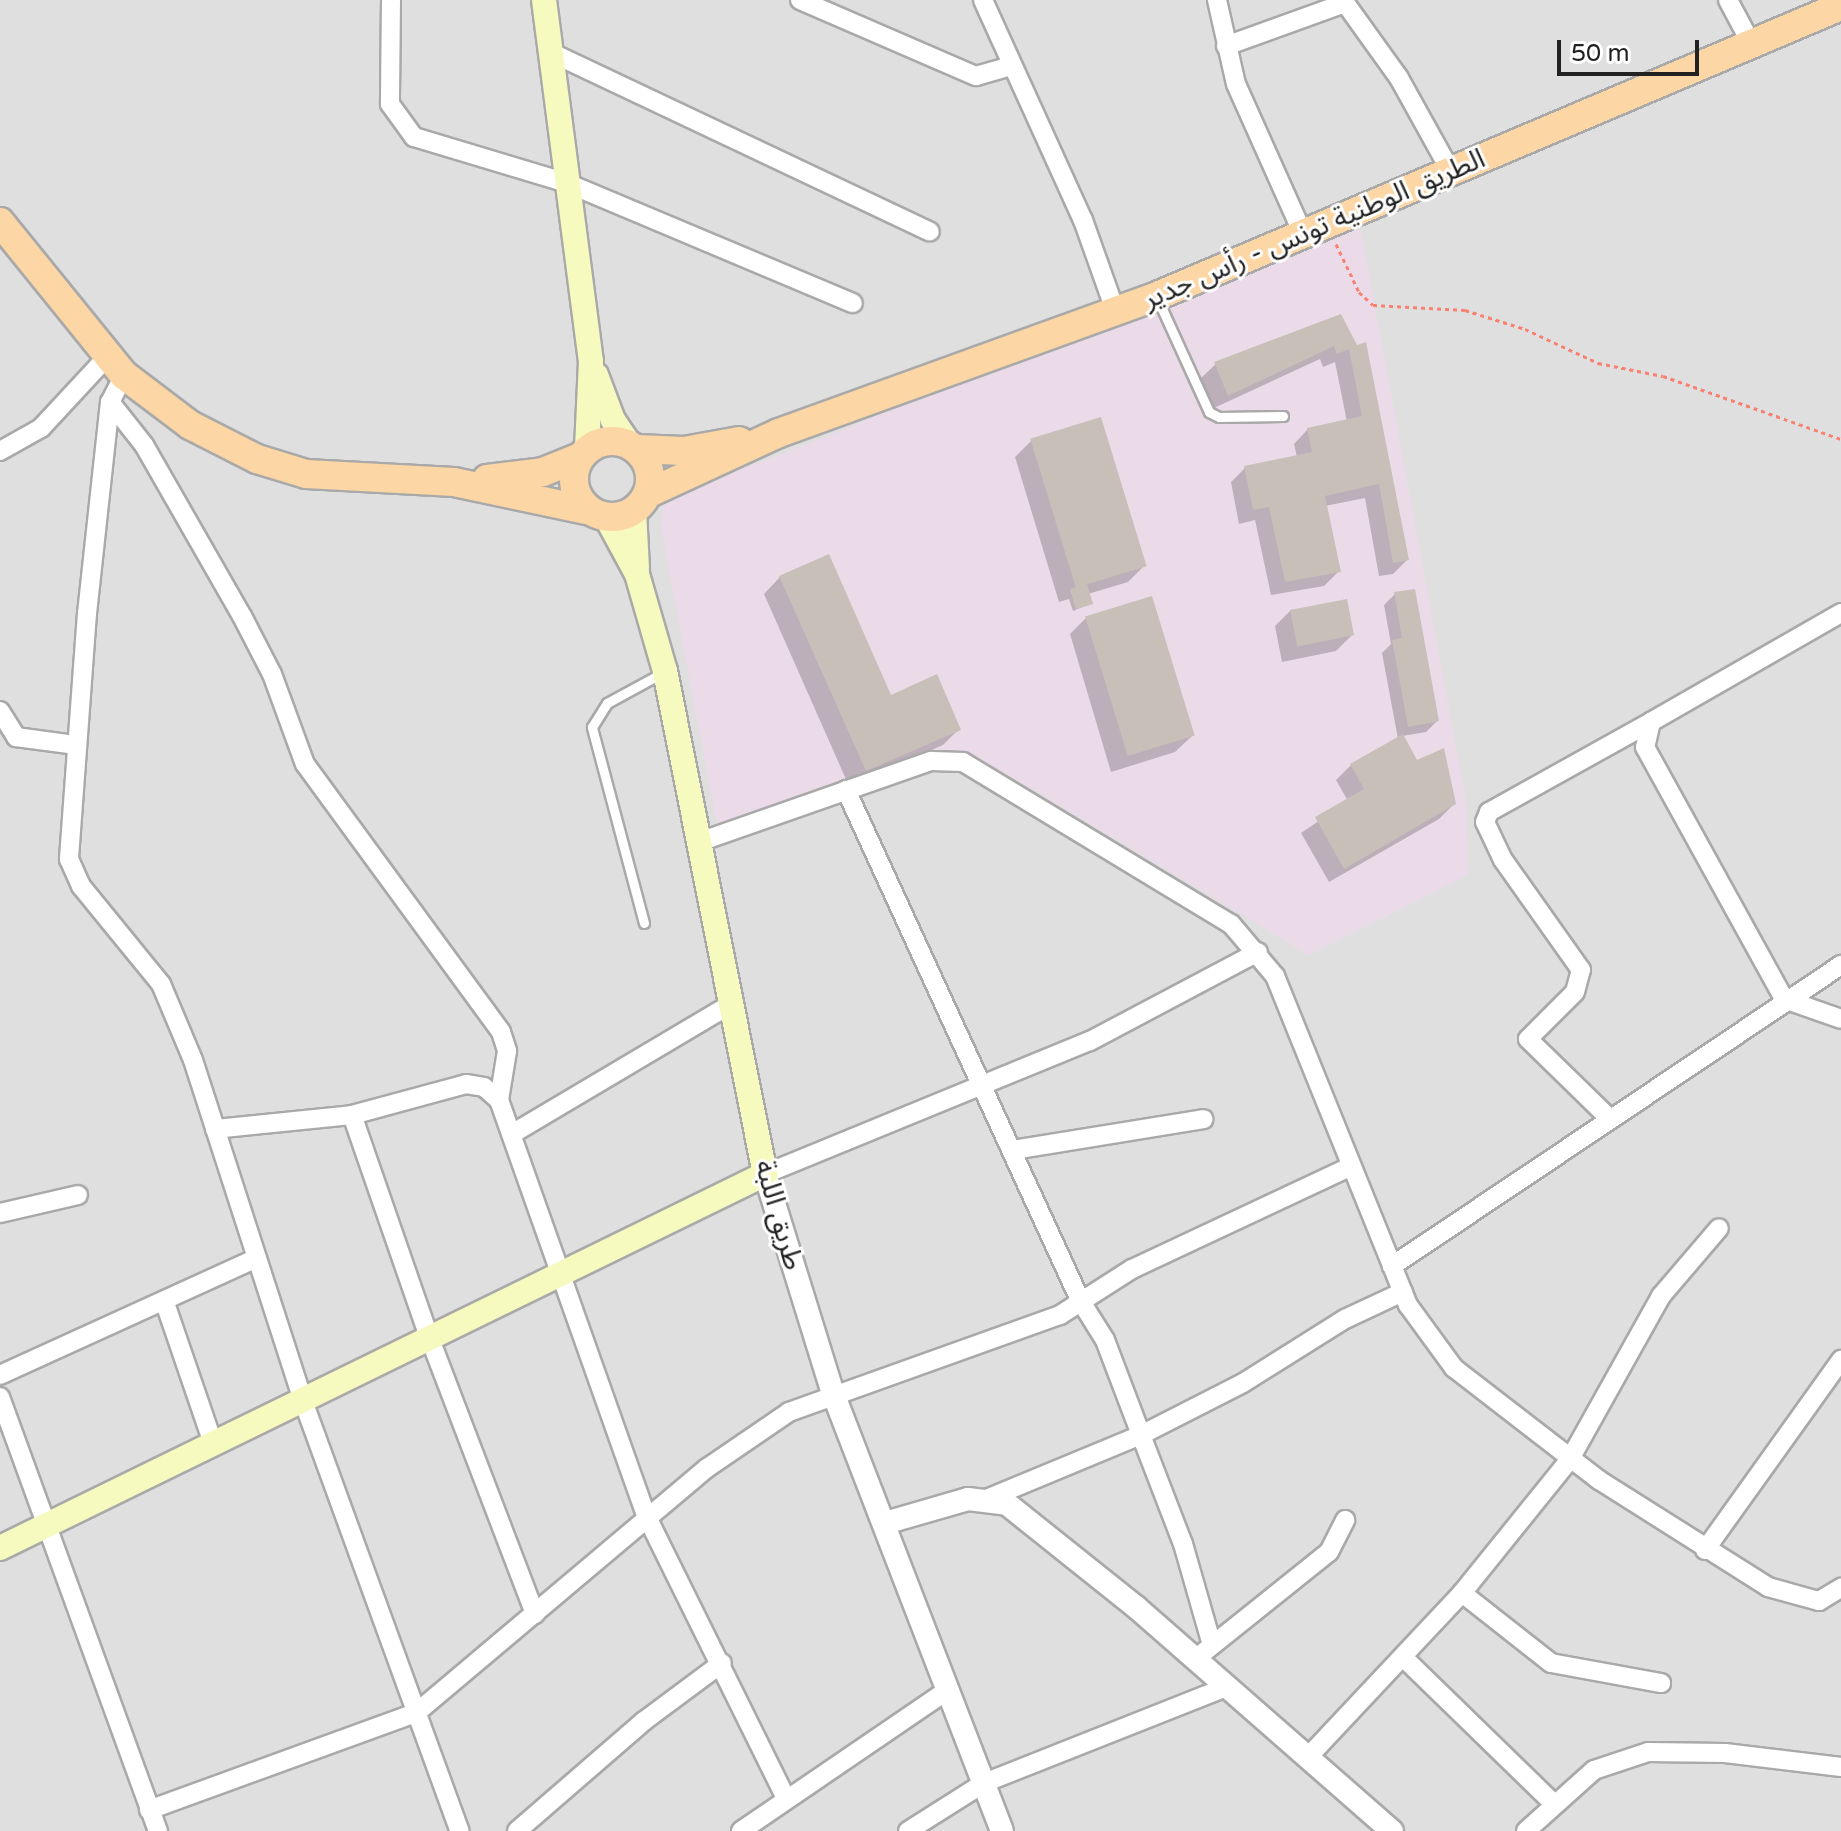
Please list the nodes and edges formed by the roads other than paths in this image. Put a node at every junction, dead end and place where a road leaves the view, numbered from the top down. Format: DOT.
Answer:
graph roads {
  1 [pos="391,0"];
  2 [pos="544,0"];
  3 [pos="800,0"];
  4 [pos="983,0"];
  5 [pos="1217,0"];
  6 [pos="1728,0"];
  7 [pos="1344,2"];
  8 [pos="1841,6"];
  9 [pos="1752,45"];
  10 [pos="1226,46"];
  11 [pos="550,52"];
  12 [pos="1012,66"];
  13 [pos="1451,172"];
  14 [pos="567,183"];
  15 [pos="0,222"];
  16 [pos="1316,228"];
  17 [pos="930,232"];
  18 [pos="1157,296"];
  19 [pos="853,303"];
  20 [pos="1115,310"];
  21 [pos="591,361"];
  22 [pos="116,366"];
  23 [pos="110,402"];
  24 [pos="1283,416"];
  25 [pos="779,433"];
  26 [pos="633,446"];
  27 [pos="0,451"];
  28 [pos="584,453"];
  29 [pos="454,482"];
  30 [pos="641,502"];
  31 [pos="598,514"];
  32 [pos="637,574"];
  33 [pos="1841,613"];
  34 [pos="665,671"];
  35 [pos="0,711"];
  36 [pos="1651,722"];
  37 [pos="76,745"];
  38 [pos="846,790"];
  39 [pos="702,841"];
  40 [pos="644,923"];
  41 [pos="1258,952"];
  42 [pos="1841,965"];
  43 [pos="1784,999"];
  44 [pos="733,1003"];
  45 [pos="1841,1019"];
  46 [pos="983,1085"];
  47 [pos="499,1100"];
  48 [pos="352,1115"];
  49 [pos="1609,1118"];
  50 [pos="1204,1119"];
  51 [pos="215,1129"];
  52 [pos="512,1134"];
  53 [pos="1013,1150"];
  54 [pos="1350,1167"];
  55 [pos="765,1174"];
  56 [pos="78,1195"];
  57 [pos="0,1213"];
  58 [pos="1719,1228"];
  59 [pos="254,1259"];
  60 [pos="1392,1266"];
  61 [pos="560,1273"];
  62 [pos="1403,1292"];
  63 [pos="1080,1300"];
  64 [pos="165,1303"];
  65 [pos="429,1337"];
  66 [pos="1841,1360"];
  67 [pos="0,1375"];
  68 [pos="833,1393"];
  69 [pos="0,1397"];
  70 [pos="302,1398"];
  71 [pos="1141,1435"];
  72 [pos="213,1443"];
  73 [pos="1570,1459"];
  74 [pos="989,1498"];
  75 [pos="647,1517"];
  76 [pos="1345,1520"];
  77 [pos="885,1523"];
  78 [pos="43,1525"];
  79 [pos="0,1548"];
  80 [pos="1705,1550"];
  81 [pos="1841,1588"];
  82 [pos="1462,1593"];
  83 [pos="535,1614"];
  84 [pos="1204,1652"];
  85 [pos="1404,1658"];
  86 [pos="722,1663"];
  87 [pos="1661,1683"];
  88 [pos="1227,1687"];
  89 [pos="946,1691"];
  90 [pos="416,1713"];
  91 [pos="1309,1756"];
  92 [pos="1841,1767"];
  93 [pos="984,1783"];
  94 [pos="786,1798"];
  95 [pos="1554,1804"];
  96 [pos="149,1810"];
  97 [pos="158,1831"];
  98 [pos="460,1831"];
  99 [pos="517,1831"];
  100 [pos="741,1831"];
  101 [pos="908,1831"];
  102 [pos="1002,1831"];
  103 [pos="1392,1831"];
  104 [pos="1526,1831"];
  1 -- 14 [label="street"];
  2 -- 11 [label="main road"];
  3 -- 12 [label="street"];
  4 -- 12 [label="street"];
  5 -- 10 [label="street"];
  6 -- 9 [label="street"];
  7 -- 10 [label="street"];
  7 -- 13 [label="street"];
  8 -- 9 [label="main road, الطريق الوطنية تونس - رأس جدير"];
  9 -- 13 [label="main road, الطريق الوطنية تونس - رأس جدير"];
  10 -- 16 [label="street"];
  11 -- 14 [label="main road"];
  11 -- 17 [label="street"];
  12 -- 20 [label="street"];
  13 -- 16 [label="main road, الطريق الوطنية تونس - رأس جدير"];
  14 -- 19 [label="street"];
  14 -- 21 [label="main road"];
  15 -- 22 [label="main road"];
  16 -- 18 [label="main road, الطريق الوطنية تونس - رأس جدير"];
  18 -- 20 [label="main road, الطريق الوطنية تونس - رأس جدير"];
  18 -- 24 [label="lane"];
  20 -- 25 [label="main road, الطريق الوطنية تونس - رأس جدير"];
  21 -- 26 [label="main road"];
  21 -- 28 [label="main road"];
  22 -- 23 [label="street"];
  22 -- 27 [label="street"];
  22 -- 29 [label="main road"];
  23 -- 37 [label="street"];
  23 -- 47 [label="street"];
  25 -- 26 [label="main road, الطريق الوطنية تونس - رأس جدير"];
  25 -- 30 [label="main road, الطريق الوطنية تونس - رأس جدير"];
  26 -- 28 [label="main road"];
  26 -- 30 [label="main road"];
  28 -- 29 [label="main road"];
  28 -- 31 [label="main road"];
  29 -- 31 [label="main road"];
  30 -- 31 [label="main road"];
  30 -- 32 [label="main road, طريق اللبة"];
  31 -- 32 [label="main road, طريق اللبة"];
  32 -- 34 [label="main road, طريق اللبة"];
  33 -- 36 [label="street"];
  34 -- 39 [label="main road, طريق اللبة"];
  34 -- 40 [label="lane"];
  35 -- 37 [label="street"];
  36 -- 43 [label="street"];
  36 -- 49 [label="street"];
  37 -- 51 [label="street"];
  38 -- 39 [label="street"];
  38 -- 41 [label="street"];
  38 -- 46 [label="street"];
  39 -- 44 [label="main road, طريق اللبة"];
  41 -- 46 [label="street"];
  41 -- 54 [label="street"];
  42 -- 43 [label="street"];
  43 -- 45 [label="street"];
  43 -- 49 [label="street"];
  44 -- 52 [label="street"];
  44 -- 55 [label="main road, طريق اللبة"];
  46 -- 53 [label="street"];
  46 -- 55 [label="street"];
  47 -- 48 [label="street"];
  47 -- 52 [label="street"];
  48 -- 51 [label="street"];
  48 -- 65 [label="street"];
  49 -- 60 [label="street"];
  50 -- 53 [label="street"];
  51 -- 59 [label="street"];
  52 -- 61 [label="street"];
  53 -- 63 [label="street"];
  54 -- 60 [label="street"];
  54 -- 63 [label="street"];
  55 -- 61 [label="main road"];
  55 -- 68 [label="street, طريق اللبة"];
  56 -- 57 [label="street"];
  58 -- 73 [label="street"];
  59 -- 64 [label="street"];
  59 -- 70 [label="street"];
  60 -- 62 [label="street"];
  61 -- 65 [label="main road"];
  61 -- 75 [label="street"];
  62 -- 71 [label="street"];
  62 -- 73 [label="street"];
  63 -- 68 [label="street"];
  63 -- 71 [label="street"];
  64 -- 67 [label="street"];
  64 -- 72 [label="street"];
  65 -- 70 [label="main road"];
  65 -- 83 [label="street"];
  66 -- 80 [label="street"];
  68 -- 75 [label="street"];
  68 -- 77 [label="street, طريق اللبة"];
  69 -- 78 [label="street"];
  70 -- 72 [label="main road"];
  70 -- 90 [label="street"];
  71 -- 74 [label="street"];
  71 -- 84 [label="street"];
  72 -- 78 [label="main road"];
  73 -- 80 [label="street"];
  73 -- 82 [label="street"];
  74 -- 77 [label="street"];
  74 -- 84 [label="street"];
  75 -- 83 [label="street"];
  75 -- 86 [label="street"];
  76 -- 84 [label="street"];
  77 -- 89 [label="street, طريق اللبة"];
  78 -- 79 [label="main road"];
  78 -- 96 [label="street"];
  80 -- 81 [label="street"];
  82 -- 85 [label="street"];
  82 -- 87 [label="street"];
  83 -- 90 [label="street"];
  84 -- 88 [label="street"];
  85 -- 91 [label="street"];
  85 -- 95 [label="street"];
  86 -- 94 [label="street"];
  86 -- 99 [label="street"];
  88 -- 91 [label="street"];
  88 -- 93 [label="street"];
  89 -- 93 [label="street, طريق اللبة"];
  89 -- 94 [label="street"];
  90 -- 96 [label="street"];
  90 -- 98 [label="street"];
  91 -- 103 [label="street"];
  92 -- 95 [label="street"];
  93 -- 101 [label="street"];
  93 -- 102 [label="street, طريق اللبة"];
  94 -- 100 [label="street"];
  95 -- 104 [label="street"];
  96 -- 97 [label="street"];
}
